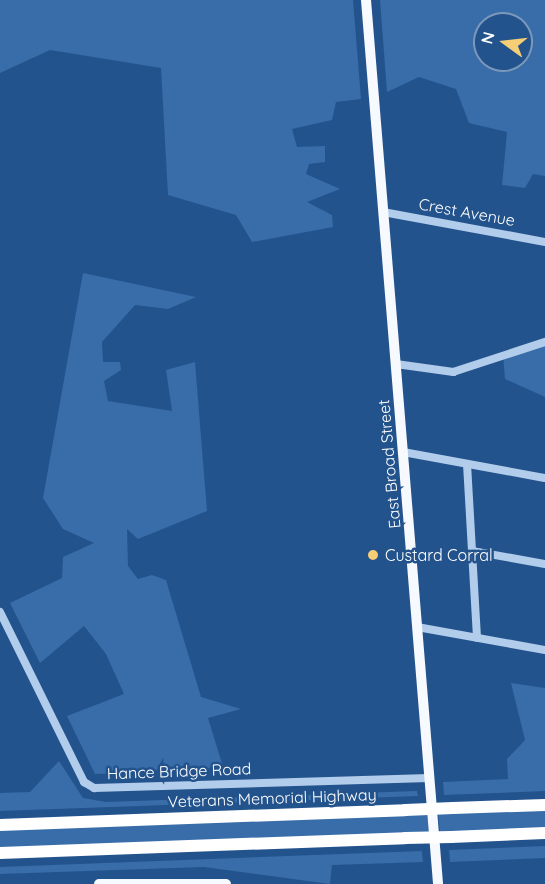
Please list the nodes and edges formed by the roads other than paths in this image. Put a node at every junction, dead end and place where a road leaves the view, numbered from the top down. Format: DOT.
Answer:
graph roads {
  1 [pos="366,0"];
  2 [pos="383,212"];
  3 [pos="545,242"];
  4 [pos="545,342"];
  5 [pos="396,364"];
  6 [pos="403,452"];
  7 [pos="467,464"];
  8 [pos="545,478"];
  9 [pos="472,551"];
  10 [pos="545,564"];
  11 [pos="0,612"];
  12 [pos="417,627"];
  13 [pos="477,638"];
  14 [pos="545,650"];
  15 [pos="429,778"];
  16 [pos="545,805"];
  17 [pos="0,825"];
  18 [pos="545,833"];
  19 [pos="0,853"];
  20 [pos="99,884"];
  21 [pos="134,884"];
  22 [pos="226,884"];
  23 [pos="438,884"];
  1 -- 2 [label="main road, East Broad Street"];
  2 -- 3 [label="street, Crest Avenue"];
  2 -- 5 [label="main road, East Broad Street"];
  4 -- 5 [label="street"];
  5 -- 6 [label="main road, East Broad Street"];
  6 -- 7 [label="street"];
  6 -- 12 [label="main road, East Broad Street"];
  7 -- 8 [label="street"];
  7 -- 9 [label="street"];
  9 -- 10 [label="street"];
  9 -- 13 [label="street"];
  11 -- 15 [label="street, Hance Bridge Road"];
  12 -- 13 [label="street"];
  12 -- 15 [label="main road, East Broad Street"];
  13 -- 14 [label="street"];
  15 -- 23 [label="main road, East Broad Street"];
  16 -- 17 [label="highway, Veterans Memorial Highway, bridge"];
  18 -- 19 [label="highway, bridge"];
  20 -- 21 [label="main road"];
  21 -- 22 [label="main road"];
}
